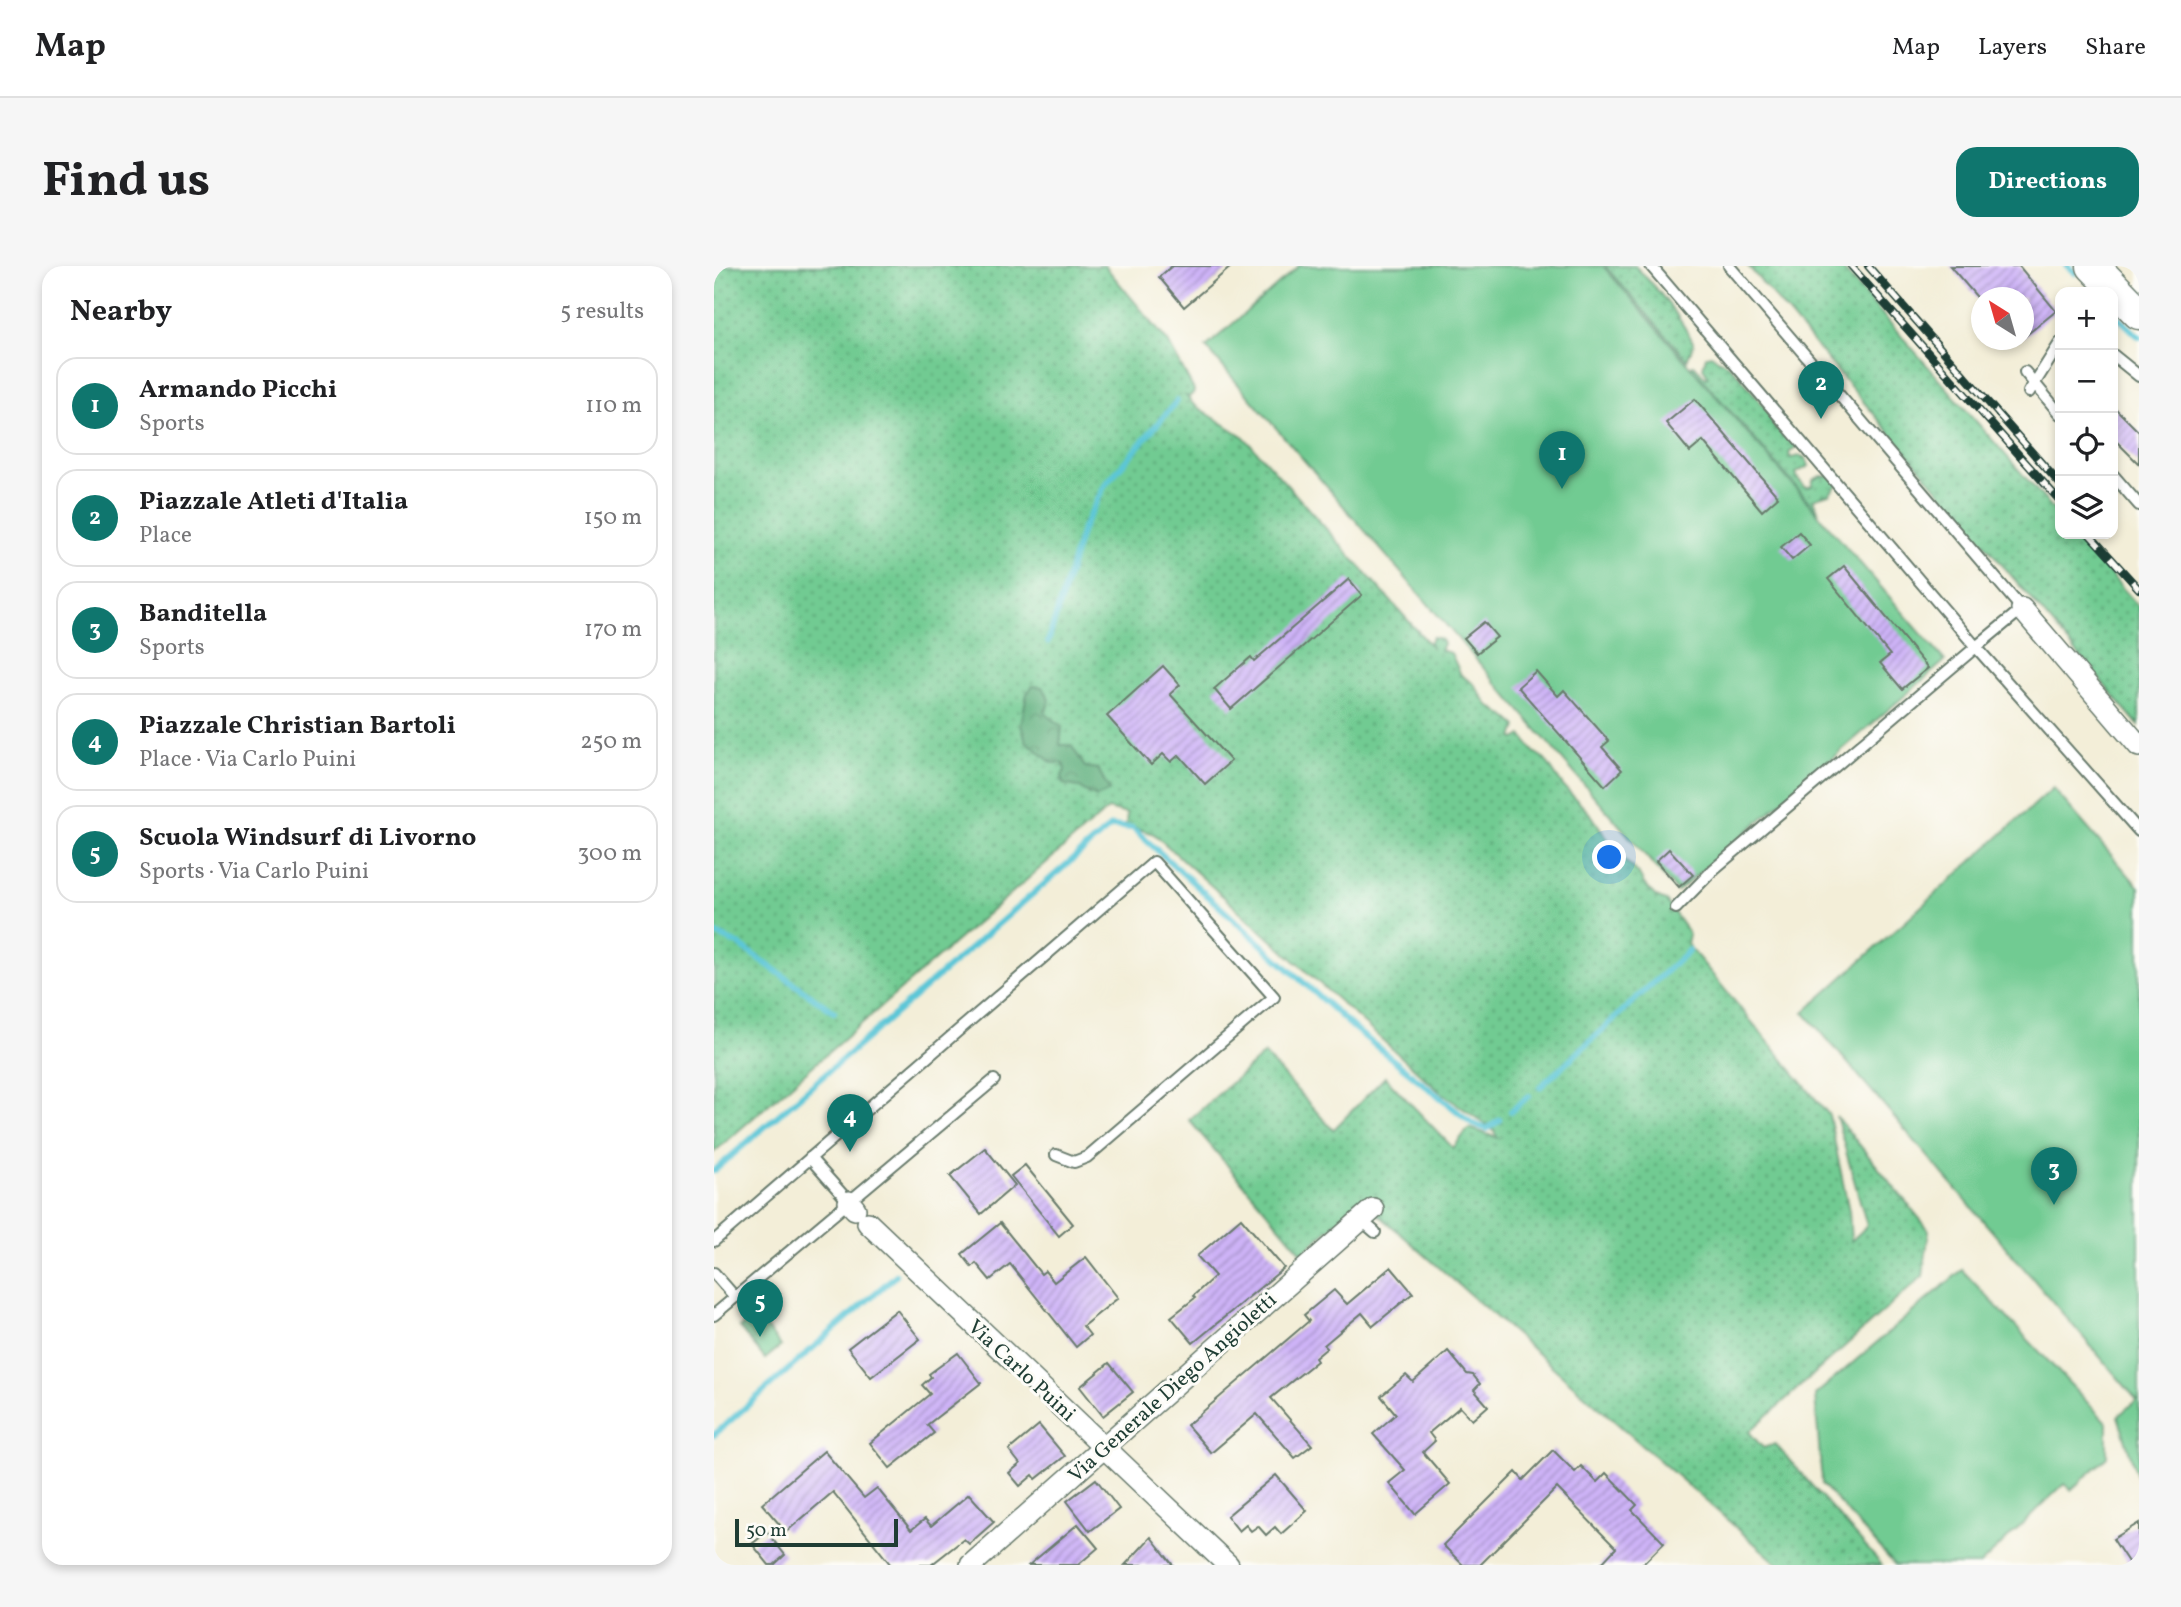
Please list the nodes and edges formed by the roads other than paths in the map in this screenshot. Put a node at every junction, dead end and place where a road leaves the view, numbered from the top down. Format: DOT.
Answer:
graph roads {
  1 [pos="1651,266"];
  2 [pos="1729,266"];
  3 [pos="2100,277"];
  4 [pos="2139,313"];
  5 [pos="2056,350"];
  6 [pos="2118,359"];
  7 [pos="2025,372"];
  8 [pos="2139,376"];
  9 [pos="2032,388"];
  10 [pos="2059,413"];
  11 [pos="2114,476"];
  12 [pos="2139,505"];
  13 [pos="2022,609"];
  14 [pos="1976,647"];
  15 [pos="2139,746"];
  16 [pos="2139,831"];
  17 [pos="1676,908"];
  18 [pos="994,1080"];
  19 [pos="1056,1155"];
  20 [pos="810,1158"];
  21 [pos="857,1211"];
  22 [pos="1370,1220"];
  23 [pos="714,1241"];
  24 [pos="714,1273"];
  25 [pos="735,1297"];
  26 [pos="714,1315"];
  27 [pos="1105,1448"];
  28 [pos="976,1564"];
  29 [pos="1228,1565"];
  1 -- 14 [label="lane"];
  2 -- 13 [label="lane"];
  3 -- 4 [label="main road"];
  5 -- 9 [label="lane"];
  6 -- 8 [label="lane"];
  7 -- 9 [label="lane"];
  9 -- 10 [label="lane"];
  11 -- 12 [label="lane"];
  13 -- 14 [label="lane"];
  13 -- 15 [label="street"];
  14 -- 16 [label="lane"];
  14 -- 17 [label="lane"];
  18 -- 21 [label="lane"];
  19 -- 20 [label="lane"];
  20 -- 21 [label="lane"];
  20 -- 23 [label="lane"];
  21 -- 25 [label="lane"];
  21 -- 27 [label="street, Via Carlo Puini"];
  22 -- 27 [label="street, Via Generale Diego Angioletti"];
  24 -- 25 [label="lane"];
  25 -- 26 [label="lane"];
  27 -- 28 [label="street, Via Generale Diego Angioletti"];
  27 -- 29 [label="street, Via Carlo Puini"];
}
